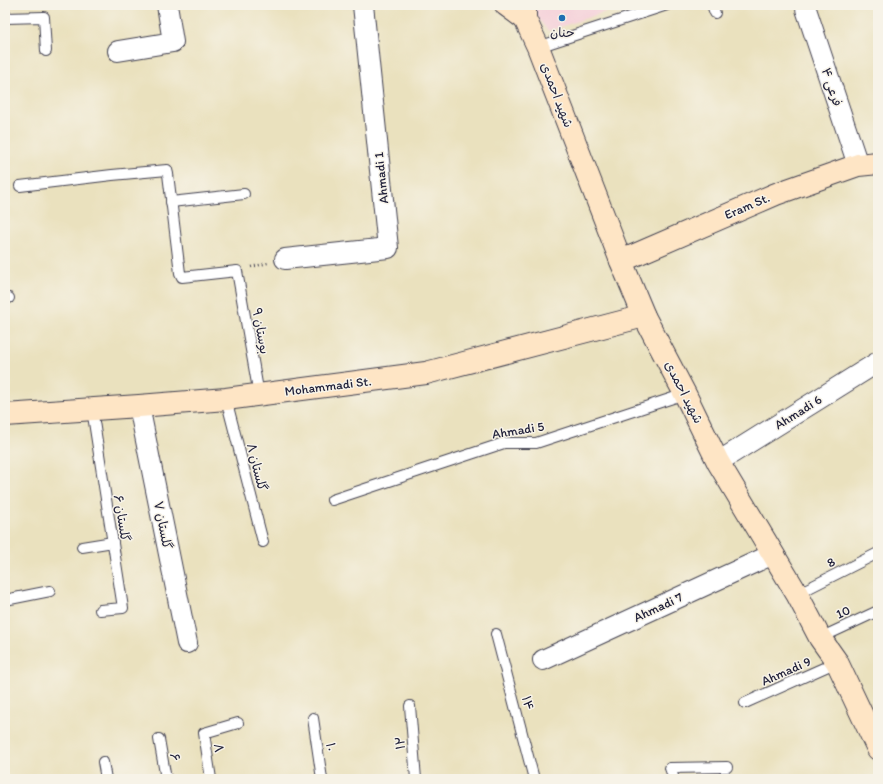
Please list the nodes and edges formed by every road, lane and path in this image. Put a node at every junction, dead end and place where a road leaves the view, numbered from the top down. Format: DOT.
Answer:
graph roads {
  1 [pos="167,5"];
  2 [pos="363,5"];
  3 [pos="506,5"];
  4 [pos="667,5"];
  5 [pos="806,9"];
  6 [pos="525,12"];
  7 [pos="5,18"];
  8 [pos="538,48"];
  9 [pos="46,51"];
  10 [pos="118,51"];
  11 [pos="868,164"];
  12 [pos="20,186"];
  13 [pos="244,194"];
  14 [pos="171,202"];
  15 [pos="285,259"];
  16 [pos="621,261"];
  17 [pos="237,271"];
  18 [pos="644,316"];
  19 [pos="874,365"];
  20 [pos="686,394"];
  21 [pos="259,395"];
  22 [pos="226,399"];
  23 [pos="139,406"];
  24 [pos="92,409"];
  25 [pos="5,415"];
  26 [pos="718,462"];
  27 [pos="332,500"];
  28 [pos="113,542"];
  29 [pos="263,542"];
  30 [pos="82,547"];
  31 [pos="878,553"];
  32 [pos="773,554"];
  33 [pos="50,591"];
  34 [pos="796,594"];
  35 [pos="5,600"];
  36 [pos="100,610"];
  37 [pos="878,611"];
  38 [pos="496,634"];
  39 [pos="820,638"];
  40 [pos="187,643"];
  41 [pos="543,660"];
  42 [pos="837,662"];
  43 [pos="745,703"];
  44 [pos="410,706"];
  45 [pos="313,718"];
  46 [pos="238,723"];
  47 [pos="159,739"];
  48 [pos="878,748"];
  49 [pos="103,762"];
  50 [pos="727,767"];
  51 [pos="106,779"];
  52 [pos="166,779"];
  53 [pos="211,779"];
  54 [pos="322,779"];
  55 [pos="416,779"];
  56 [pos="534,779"];
  57 [pos="674,779"];
  1 -- 10 [label="street"];
  2 -- 15 [label="street, Ahmadi 1"];
  3 -- 6 [label="street"];
  4 -- 8 [label="lane"];
  5 -- 11 [label="street, فرعی ۴"];
  6 -- 8 [label="street, شهید احمدی"];
  7 -- 9 [label="lane"];
  8 -- 16 [label="street, شهید احمدی"];
  11 -- 16 [label="street, Eram St."];
  12 -- 14 [label="lane"];
  13 -- 14 [label="lane"];
  14 -- 17 [label="lane"];
  15 -- 17 [label="path"];
  16 -- 18 [label="street, شهید احمدی"];
  17 -- 21 [label="lane, بوستان ۹"];
  18 -- 20 [label="street, شهید احمدی"];
  18 -- 21 [label="street, Mohammadi St."];
  19 -- 26 [label="street, Ahmadi 6"];
  20 -- 26 [label="street, شهید احمدی"];
  20 -- 27 [label="lane, Ahmadi 5"];
  21 -- 22 [label="street, Mohammadi St."];
  22 -- 23 [label="street, Mohammadi St."];
  22 -- 29 [label="lane, گلستان ۸"];
  23 -- 24 [label="street, Mohammadi St."];
  23 -- 40 [label="street, گلستان ۷"];
  24 -- 25 [label="street, Mohammadi St."];
  24 -- 28 [label="lane, گلستان ۶"];
  26 -- 32 [label="street, شهید احمدی"];
  28 -- 30 [label="lane"];
  28 -- 36 [label="lane, گلستان ۶"];
  31 -- 34 [label="lane, 8"];
  32 -- 34 [label="street, شهید احمدی"];
  32 -- 41 [label="street, Ahmadi 7"];
  33 -- 35 [label="lane"];
  34 -- 39 [label="street, شهید احمدی"];
  37 -- 39 [label="lane, 10"];
  38 -- 56 [label="lane, ۱۴"];
  39 -- 42 [label="street, شهید احمدی"];
  42 -- 43 [label="lane, Ahmadi 9"];
  42 -- 48 [label="street, شهید احمدی"];
  44 -- 55 [label="lane, ۱۲"];
  45 -- 54 [label="lane, ۱۰"];
  46 -- 53 [label="lane, ۸"];
  47 -- 52 [label="lane, ۶"];
  49 -- 51 [label="lane"];
  50 -- 57 [label="lane"];
}
